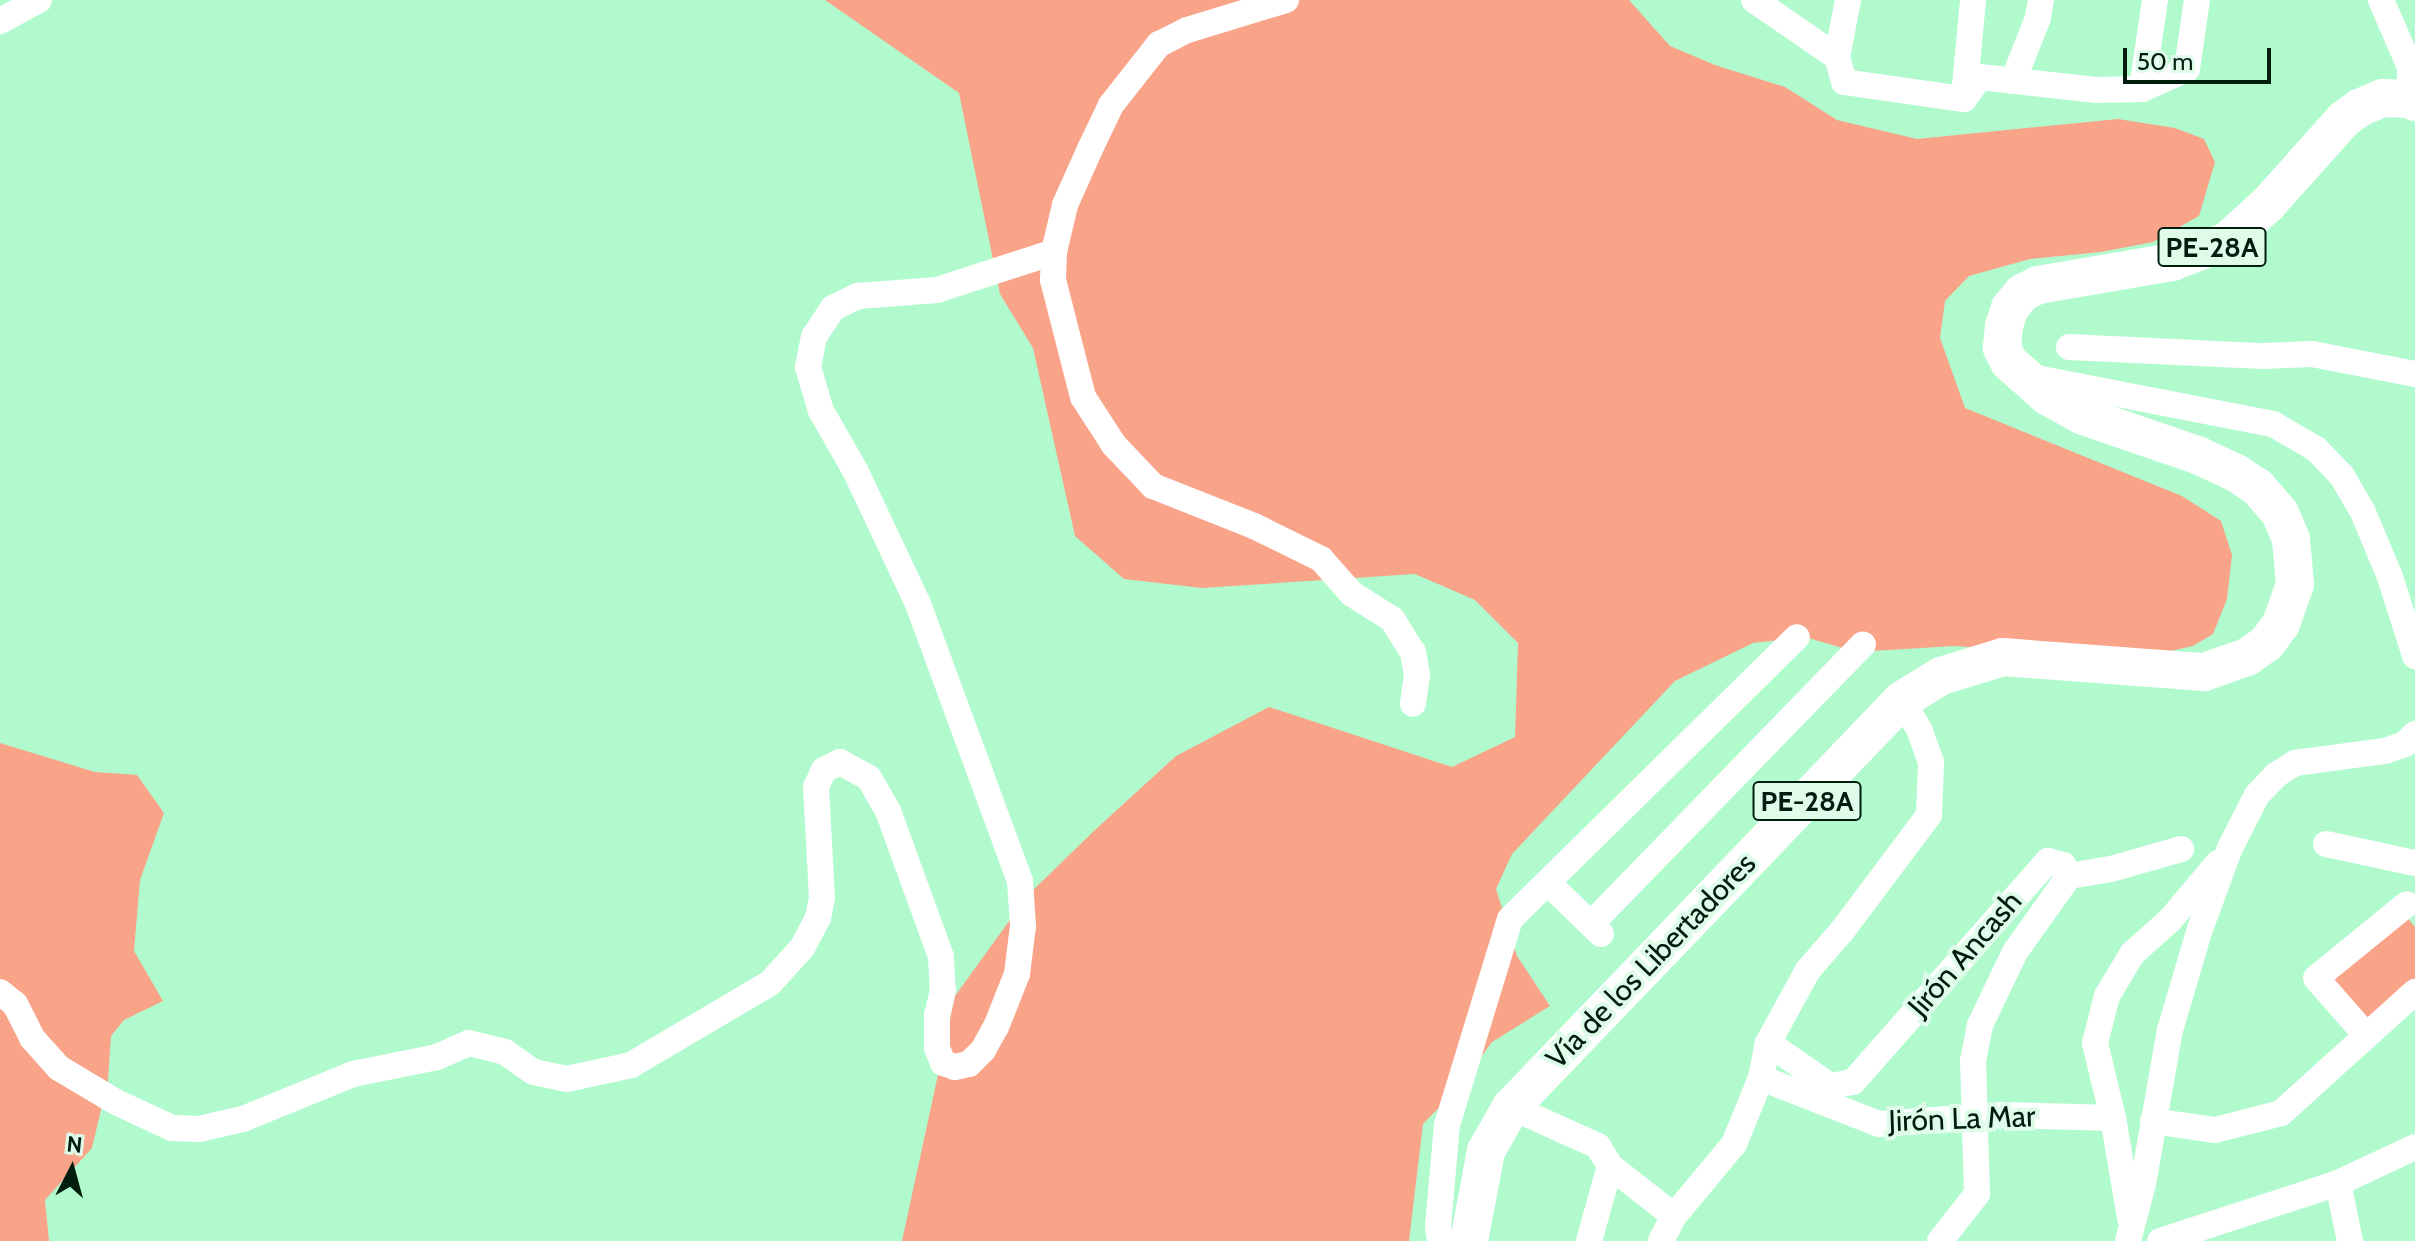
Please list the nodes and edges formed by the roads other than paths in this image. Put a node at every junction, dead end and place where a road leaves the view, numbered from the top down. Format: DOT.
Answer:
graph roads {
  1 [pos="39,0"];
  2 [pos="1286,0"];
  3 [pos="1754,0"];
  4 [pos="1848,0"];
  5 [pos="1973,0"];
  6 [pos="2041,0"];
  7 [pos="2155,0"];
  8 [pos="2197,0"];
  9 [pos="2381,0"];
  10 [pos="0,21"];
  11 [pos="1840,70"];
  12 [pos="2013,81"];
  13 [pos="2412,83"];
  14 [pos="2142,89"];
  15 [pos="1964,99"];
  16 [pos="1054,252"];
  17 [pos="2069,347"];
  18 [pos="2415,374"];
  19 [pos="2020,375"];
  20 [pos="1797,637"];
  21 [pos="1863,644"];
  22 [pos="2415,656"];
  23 [pos="1902,700"];
  24 [pos="1413,704"];
  25 [pos="2415,734"];
  26 [pos="2326,844"];
  27 [pos="2230,848"];
  28 [pos="2181,849"];
  29 [pos="2415,863"];
  30 [pos="2069,876"];
  31 [pos="1549,884"];
  32 [pos="2412,903"];
  33 [pos="0,992"];
  34 [pos="2415,992"];
  35 [pos="2365,1034"];
  36 [pos="1768,1043"];
  37 [pos="1761,1078"];
  38 [pos="1511,1107"];
  39 [pos="2113,1118"];
  40 [pos="1977,1119"];
  41 [pos="2153,1121"];
  42 [pos="2415,1147"];
  43 [pos="1610,1166"];
  44 [pos="2338,1183"];
  45 [pos="1674,1216"];
  46 [pos="2130,1234"];
  47 [pos="1440,1241"];
  48 [pos="1469,1241"];
  49 [pos="1589,1241"];
  50 [pos="1661,1241"];
  51 [pos="1940,1241"];
  52 [pos="2160,1241"];
  53 [pos="2350,1241"];
  1 -- 10 [label="street"];
  2 -- 16 [label="street"];
  3 -- 11 [label="street"];
  4 -- 11 [label="street"];
  5 -- 15 [label="street"];
  6 -- 12 [label="street"];
  7 -- 14 [label="street"];
  8 -- 14 [label="street"];
  9 -- 13 [label="street"];
  11 -- 15 [label="street"];
  12 -- 14 [label="street"];
  12 -- 15 [label="street"];
  13 -- 19 [label="highway, Vía de los Libertadores / PE-28A"];
  16 -- 24 [label="street"];
  16 -- 33 [label="street"];
  17 -- 18 [label="street"];
  19 -- 22 [label="street"];
  19 -- 23 [label="highway, Vía de los Libertadores / PE-28A"];
  20 -- 31 [label="street"];
  21 -- 31 [label="street"];
  23 -- 36 [label="street"];
  23 -- 38 [label="highway, Vía de los Libertadores / PE-28A"];
  25 -- 27 [label="street"];
  26 -- 29 [label="street"];
  27 -- 39 [label="street"];
  27 -- 41 [label="street"];
  28 -- 30 [label="street, Jirón Ancash"];
  30 -- 36 [label="street, Jirón Ancash"];
  30 -- 40 [label="street"];
  31 -- 47 [label="street"];
  32 -- 35 [label="street"];
  34 -- 35 [label="street"];
  35 -- 41 [label="street"];
  36 -- 37 [label="street"];
  37 -- 40 [label="street, Jirón La Mar"];
  37 -- 45 [label="street"];
  38 -- 43 [label="street"];
  38 -- 48 [label="highway, Vía de los Libertadores / PE-28A"];
  39 -- 40 [label="street, Jirón La Mar"];
  39 -- 46 [label="street"];
  40 -- 51 [label="street"];
  41 -- 46 [label="street"];
  42 -- 44 [label="street"];
  43 -- 45 [label="street"];
  43 -- 49 [label="street"];
  44 -- 52 [label="street"];
  44 -- 53 [label="street"];
  45 -- 50 [label="street"];
}
